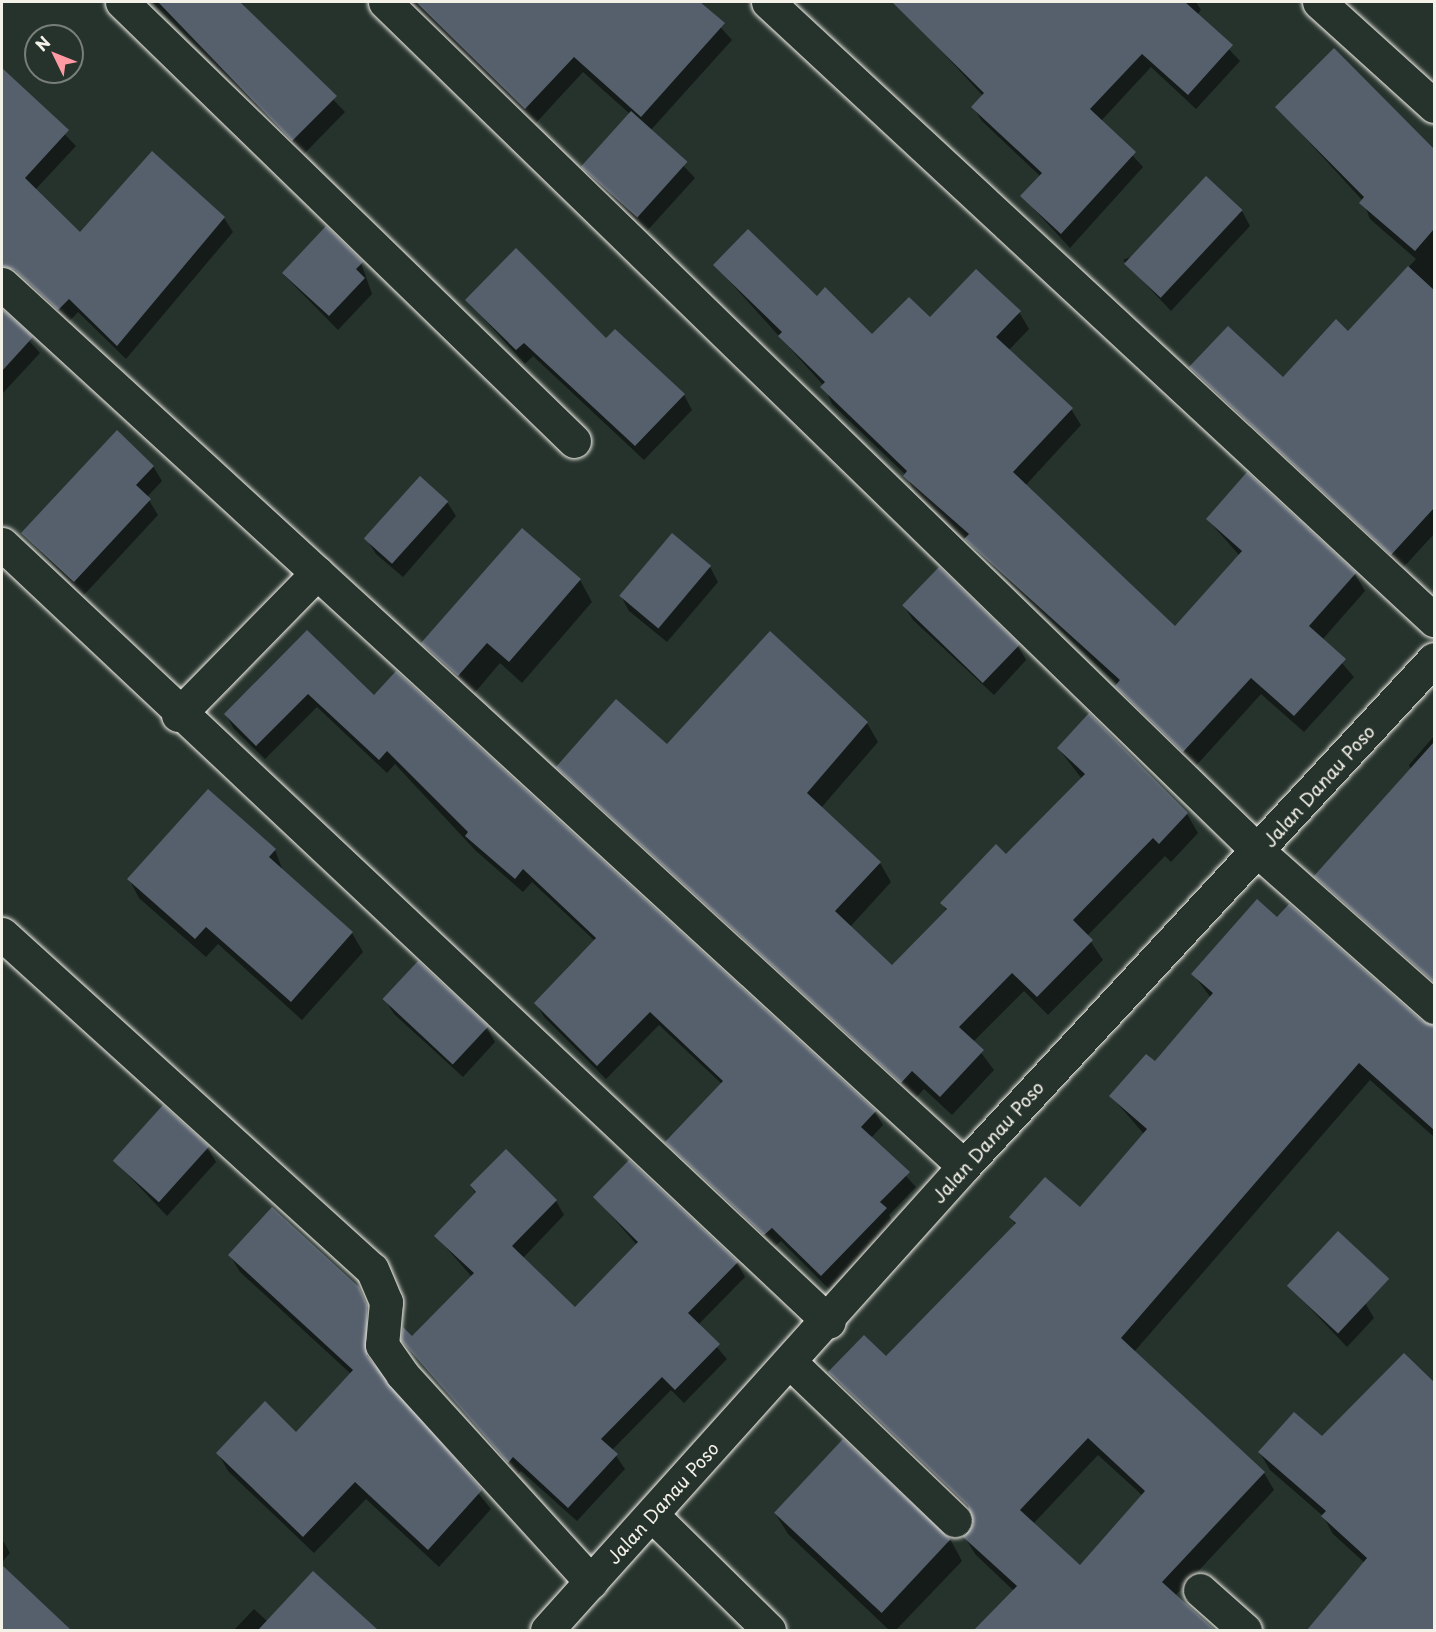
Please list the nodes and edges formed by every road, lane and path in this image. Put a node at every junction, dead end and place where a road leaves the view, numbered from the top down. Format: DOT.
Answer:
graph roads {
  1 [pos="122,2"];
  2 [pos="385,2"];
  3 [pos="768,2"];
  4 [pos="1319,2"];
  5 [pos="1434,106"];
  6 [pos="2,284"];
  7 [pos="574,441"];
  8 [pos="2,544"];
  9 [pos="317,573"];
  10 [pos="1434,620"];
  11 [pos="1434,659"];
  12 [pos="178,715"];
  13 [pos="1259,852"];
  14 [pos="2,934"];
  15 [pos="1434,1007"];
  16 [pos="964,1166"];
  17 [pos="829,1322"];
  18 [pos="791,1363"];
  19 [pos="652,1515"];
  20 [pos="955,1520"];
  21 [pos="591,1582"];
  22 [pos="1200,1590"];
  23 [pos="547,1630"];
  24 [pos="769,1630"];
  25 [pos="1245,1630"];
  1 -- 7 [label="street"];
  2 -- 13 [label="street"];
  3 -- 10 [label="street"];
  4 -- 5 [label="street"];
  6 -- 9 [label="street"];
  8 -- 12 [label="street"];
  9 -- 12 [label="street"];
  9 -- 16 [label="street"];
  11 -- 13 [label="street, Jalan Danau Poso"];
  12 -- 17 [label="street"];
  13 -- 15 [label="street"];
  13 -- 16 [label="street, Jalan Danau Poso"];
  14 -- 21 [label="street"];
  16 -- 17 [label="street, Jalan Danau Poso"];
  17 -- 18 [label="street, Jalan Danau Poso"];
  18 -- 19 [label="street, Jalan Danau Poso"];
  18 -- 20 [label="street"];
  19 -- 21 [label="street, Jalan Danau Poso"];
  19 -- 24 [label="street"];
  21 -- 23 [label="street, Jalan Danau Poso"];
  22 -- 25 [label="street"];
}
